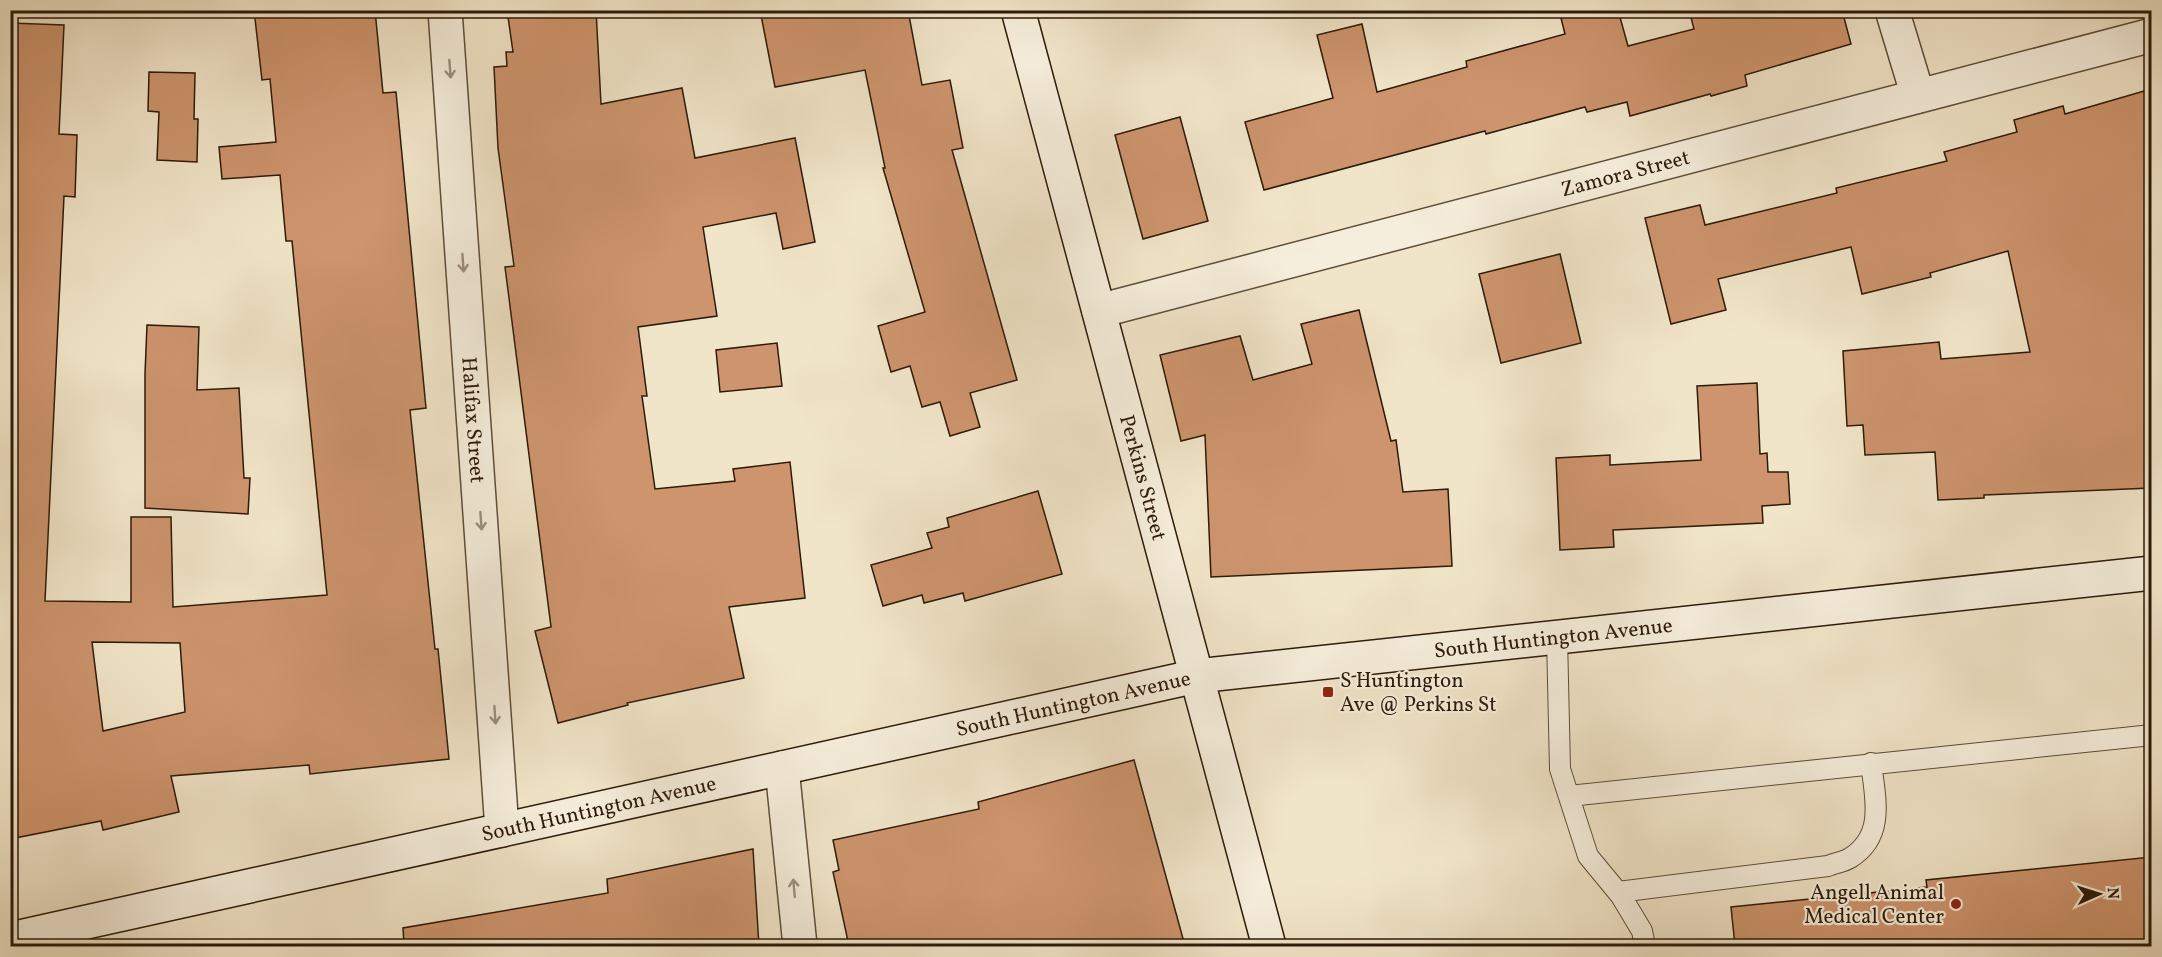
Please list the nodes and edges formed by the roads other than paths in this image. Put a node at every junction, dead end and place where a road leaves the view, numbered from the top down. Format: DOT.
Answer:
graph roads {
  1 [pos="445,10"];
  2 [pos="1018,10"];
  3 [pos="1892,10"];
  4 [pos="2151,35"];
  5 [pos="1918,96"];
  6 [pos="1099,311"];
  7 [pos="2151,573"];
  8 [pos="1557,637"];
  9 [pos="1197,676"];
  10 [pos="2151,735"];
  11 [pos="1870,763"];
  12 [pos="782,768"];
  13 [pos="1569,796"];
  14 [pos="502,830"];
  15 [pos="1618,892"];
  16 [pos="61,936"];
  17 [pos="10,939"];
  18 [pos="800,946"];
  19 [pos="1269,946"];
  20 [pos="1645,946"];
  1 -- 14 [label="main road, Halifax Street, one-way"];
  2 -- 6 [label="main road, Perkins Street"];
  3 -- 5 [label="main road"];
  4 -- 5 [label="main road, Zamora Street"];
  5 -- 6 [label="main road, Zamora Street"];
  6 -- 9 [label="main road, Perkins Street"];
  7 -- 8 [label="main road, South Huntington Avenue"];
  8 -- 9 [label="main road, South Huntington Avenue"];
  8 -- 13 [label="lane"];
  9 -- 12 [label="main road, South Huntington Avenue"];
  9 -- 19 [label="main road, Perkins Street"];
  10 -- 11 [label="lane"];
  11 -- 13 [label="lane"];
  11 -- 15 [label="lane"];
  12 -- 14 [label="main road, South Huntington Avenue"];
  18 -- 12 [label="main road, one-way"];
  13 -- 15 [label="lane"];
  14 -- 16 [label="main road, South Huntington Avenue"];
  15 -- 20 [label="lane"];
  16 -- 17 [label="main road, South Huntington Avenue"];
}
